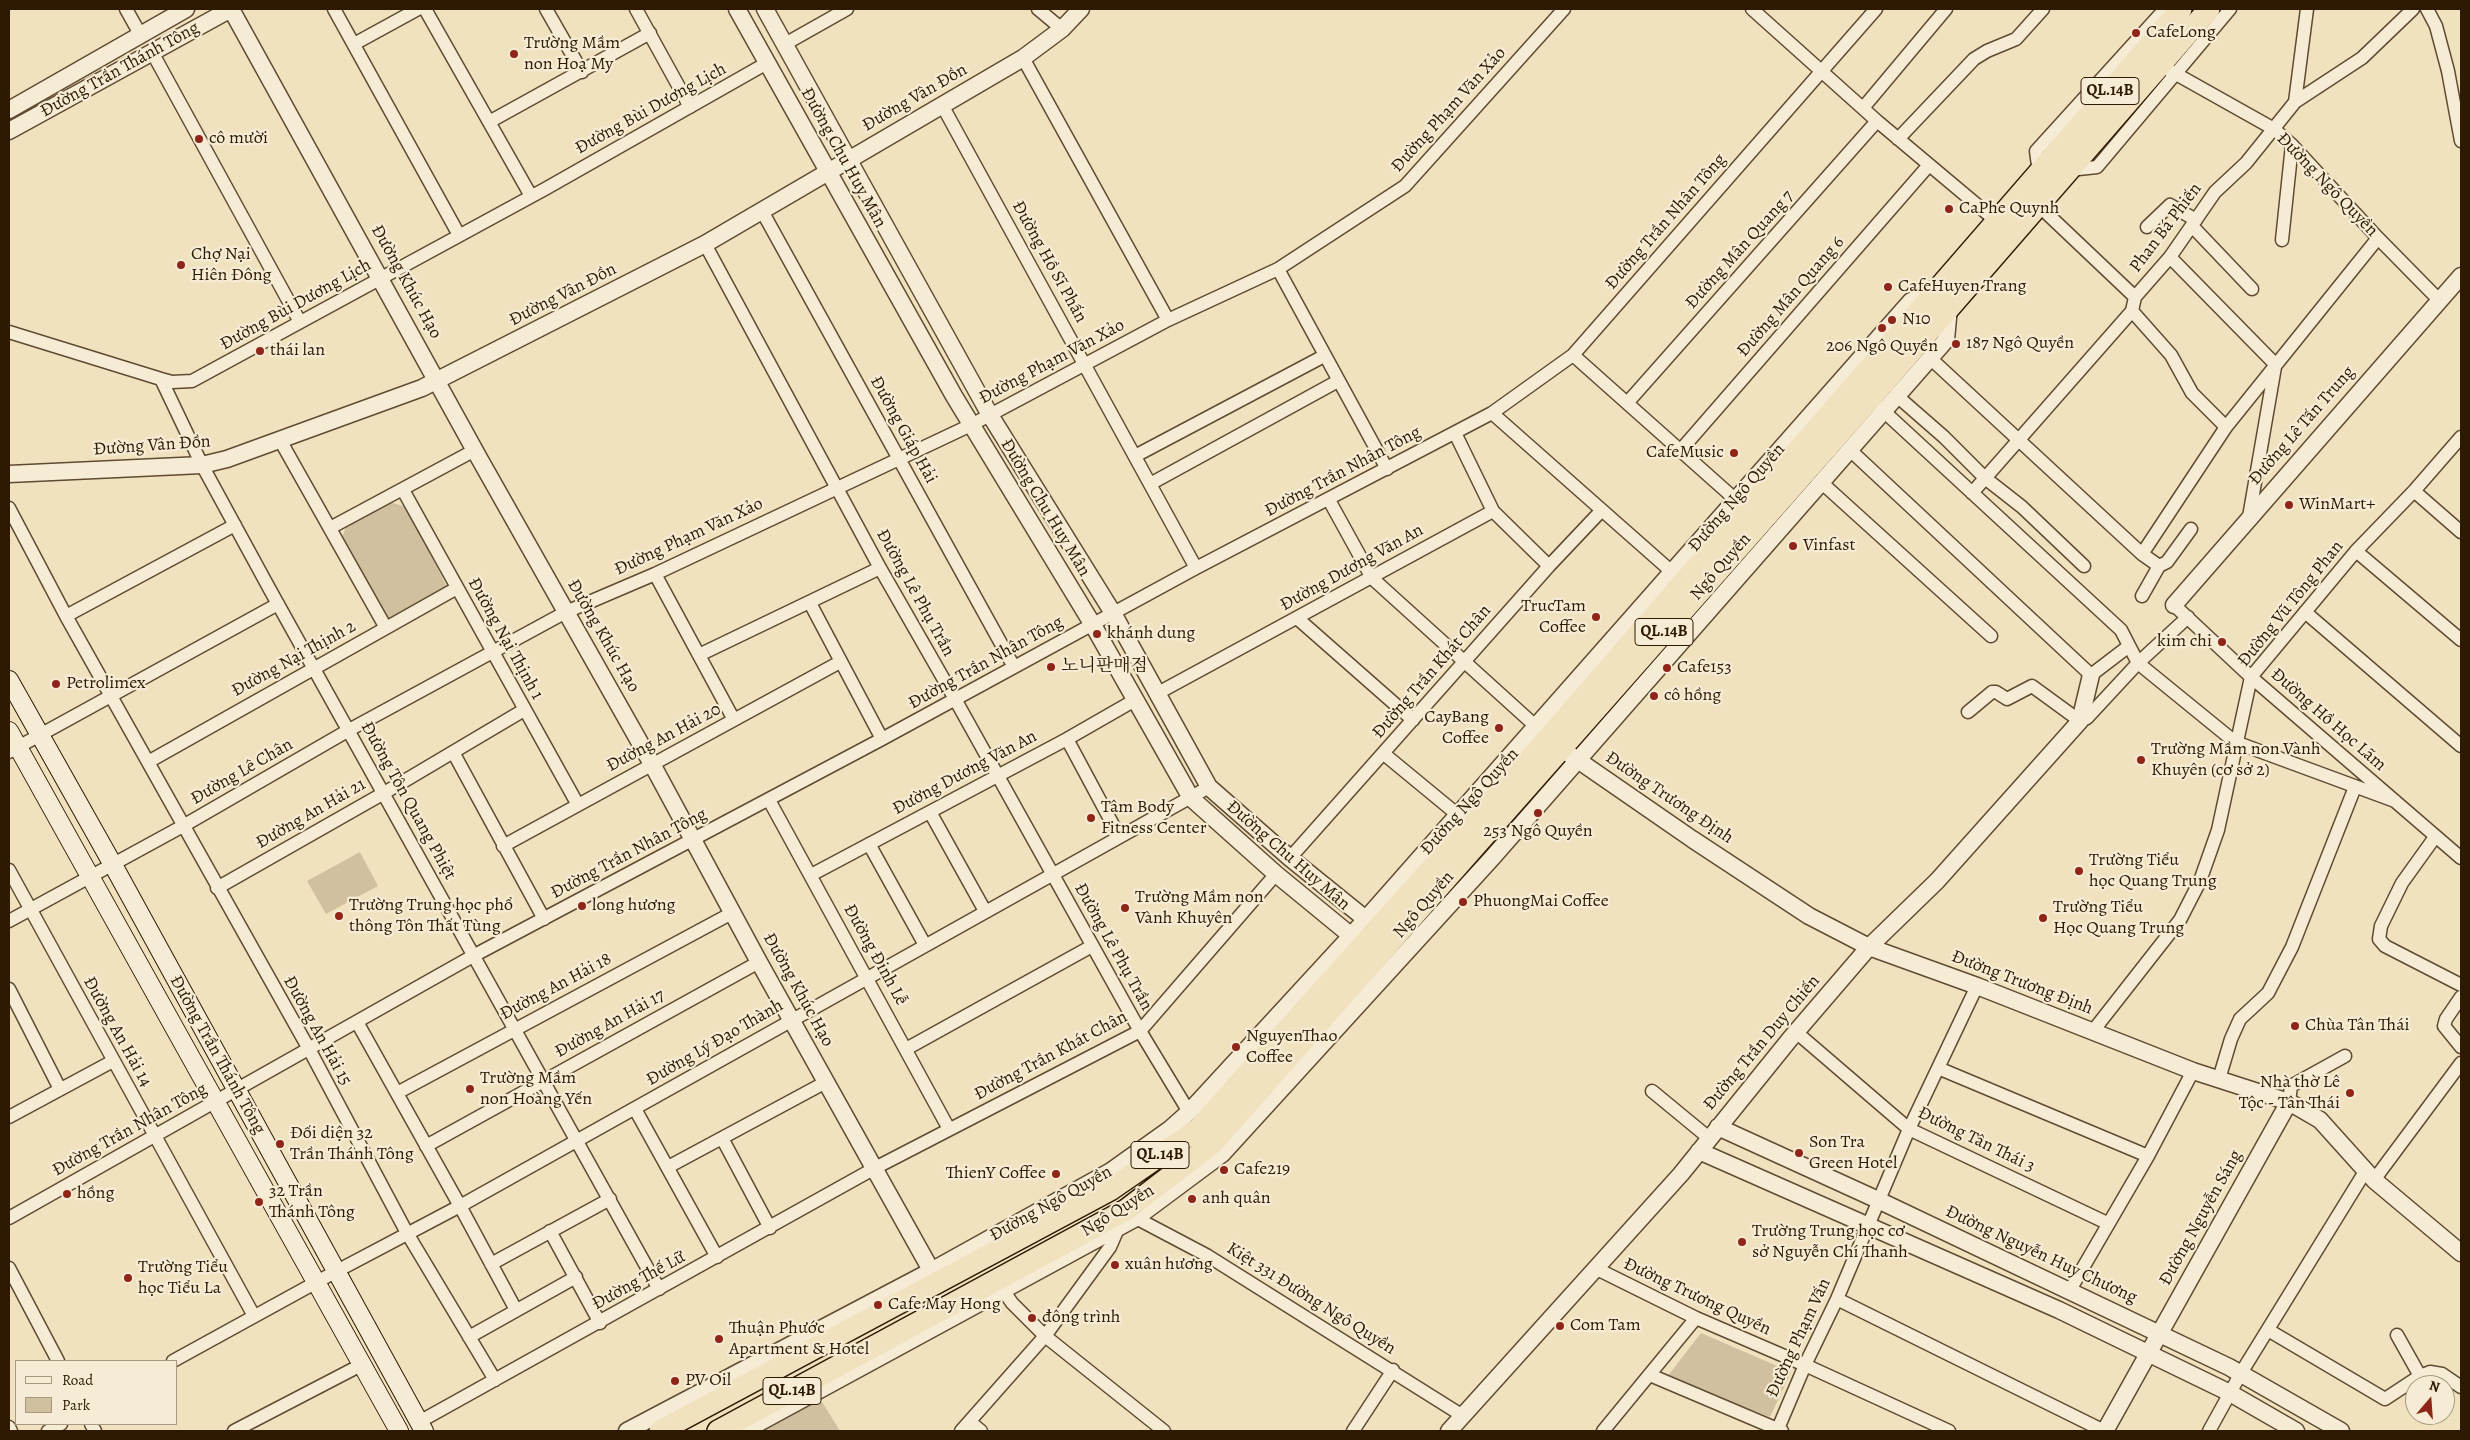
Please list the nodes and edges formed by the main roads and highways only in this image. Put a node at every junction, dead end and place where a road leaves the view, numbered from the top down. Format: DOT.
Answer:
graph roads {
  1 [pos="2181,9"];
  2 [pos="2209,9"];
  3 [pos="2005,228"];
  4 [pos="1943,300"];
  5 [pos="9,680"];
  6 [pos="9,731"];
  7 [pos="1556,743"];
  8 [pos="13,750"];
  9 [pos="1370,952"];
  10 [pos="422,1426"];
  11 [pos="398,1431"];
  12 [pos="660,1431"];
  13 [pos="718,1431"];
  1 -- 3 [label="highway, QL.14B"];
  2 -- 3 [label="highway, QL.14B"];
  3 -- 4 [label="highway, Ngô Quyền / QL.14B"];
  4 -- 7 [label="highway, Ngô Quyền / QL.14B"];
  4 -- 7 [label="highway, Ngô Quyền / QL.14B"];
  5 -- 10 [label="main road, Đường Trần Thánh Tông"];
  6 -- 8 [label="main road, Đường Trần Thánh Tông"];
  7 -- 9 [label="highway, Ngô Quyền / QL.14B"];
  8 -- 11 [label="main road, Đường Trần Thánh Tông"];
  9 -- 12 [label="highway, Ngô Quyền / QL.14B"];
  9 -- 13 [label="highway, Ngô Quyền / QL.14B"];
}
